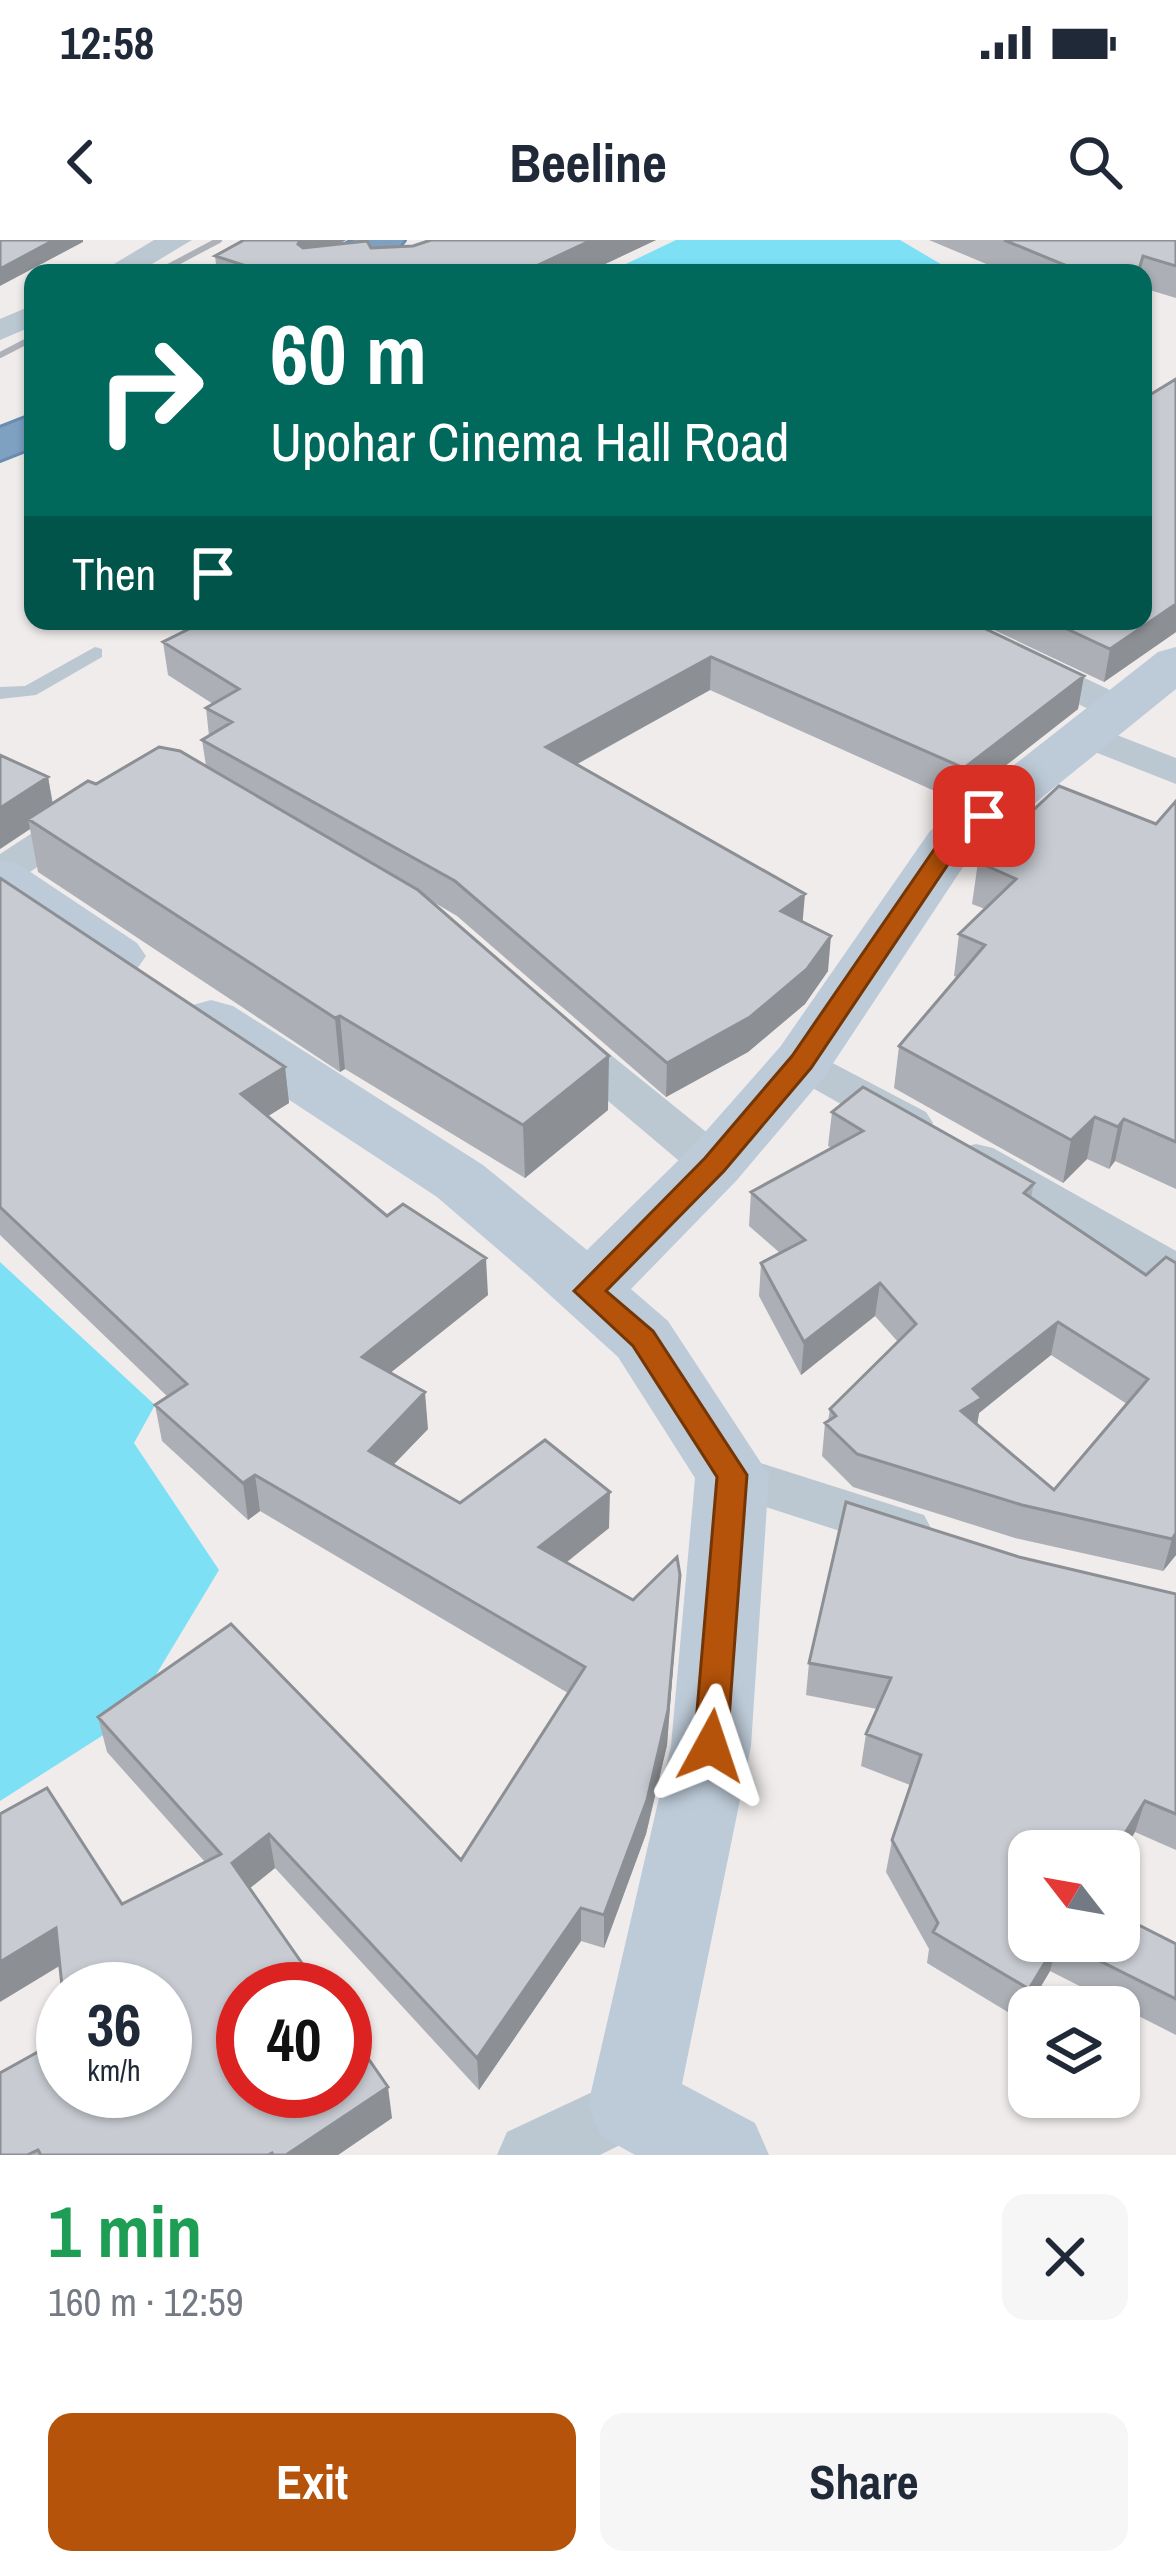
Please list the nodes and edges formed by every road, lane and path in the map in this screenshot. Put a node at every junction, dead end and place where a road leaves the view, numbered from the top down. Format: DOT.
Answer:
graph roads {
  1 [pos="99,240"];
  2 [pos="177,240"];
  3 [pos="148,255"];
  4 [pos="131,264"];
  5 [pos="951,630"];
  6 [pos="94,653"];
  7 [pos="1176,663"];
  8 [pos="0,693"];
  9 [pos="1102,722"];
  10 [pos="1176,772"];
  11 [pos="124,791"];
  12 [pos="0,875"];
  13 [pos="522,1003"];
  14 [pos="802,1062"];
  15 [pos="714,1164"];
  16 [pos="1176,1273"];
  17 [pos="588,1291"];
  18 [pos="732,1475"];
  19 [pos="949,1544"];
  20 [pos="633,2105"];
  21 [pos="530,2155"];
  22 [pos="723,2155"];
  1 -- 3 [label="street"];
  2 -- 3 [label="street"];
  3 -- 4 [label="street"];
  5 -- 9 [label="street"];
  6 -- 8 [label="lane"];
  7 -- 9 [label="street"];
  9 -- 10 [label="street"];
  9 -- 14 [label="street"];
  11 -- 12 [label="street"];
  12 -- 17 [label="street"];
  13 -- 15 [label="street"];
  14 -- 15 [label="street"];
  14 -- 16 [label="street"];
  15 -- 17 [label="street"];
  17 -- 18 [label="street"];
  18 -- 19 [label="street"];
  18 -- 20 [label="street"];
  20 -- 21 [label="street"];
  20 -- 22 [label="street"];
}
